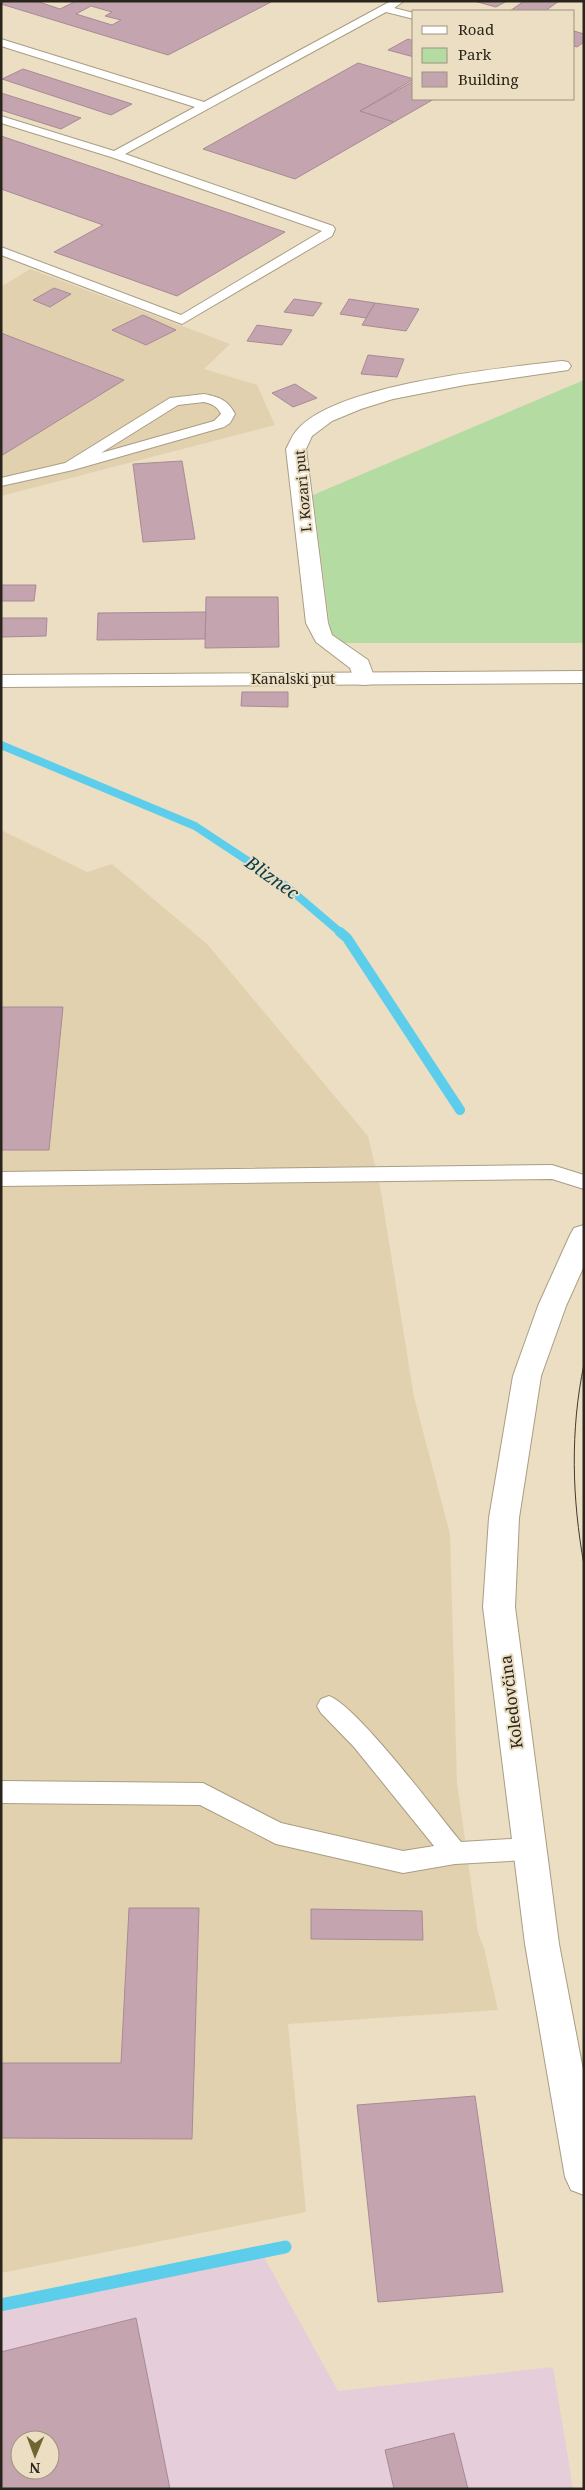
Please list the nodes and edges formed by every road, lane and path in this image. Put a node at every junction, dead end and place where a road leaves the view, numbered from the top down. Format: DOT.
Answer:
graph roads {
  1 [pos="399,1"];
  2 [pos="385,9"];
  3 [pos="412,16"];
  4 [pos="2,43"];
  5 [pos="204,106"];
  6 [pos="1,119"];
  7 [pos="115,155"];
  8 [pos="1,251"];
  9 [pos="562,366"];
  10 [pos="68,467"];
  11 [pos="1,482"];
  12 [pos="584,677"];
  13 [pos="364,679"];
  14 [pos="1,681"];
  15 [pos="1,1179"];
  16 [pos="584,1182"];
  17 [pos="584,1235"];
  18 [pos="329,1706"];
  19 [pos="1,1792"];
  20 [pos="528,1849"];
  21 [pos="455,1853"];
  22 [pos="584,2178"];
  1 -- 2 [label="lane"];
  2 -- 3 [label="lane"];
  2 -- 5 [label="lane"];
  4 -- 5 [label="lane"];
  5 -- 7 [label="lane"];
  6 -- 7 [label="lane"];
  7 -- 8 [label="lane"];
  9 -- 13 [label="street, I. Kozari put"];
  10 -- 10 [label="lane"];
  10 -- 11 [label="lane"];
  12 -- 13 [label="street, Kanalski put"];
  13 -- 14 [label="street, Kanalski put"];
  15 -- 16 [label="lane"];
  17 -- 20 [label="street, Koledovčina"];
  18 -- 21 [label="lane"];
  19 -- 21 [label="lane"];
  20 -- 21 [label="lane"];
  20 -- 22 [label="street, Koledovčina"];
}
